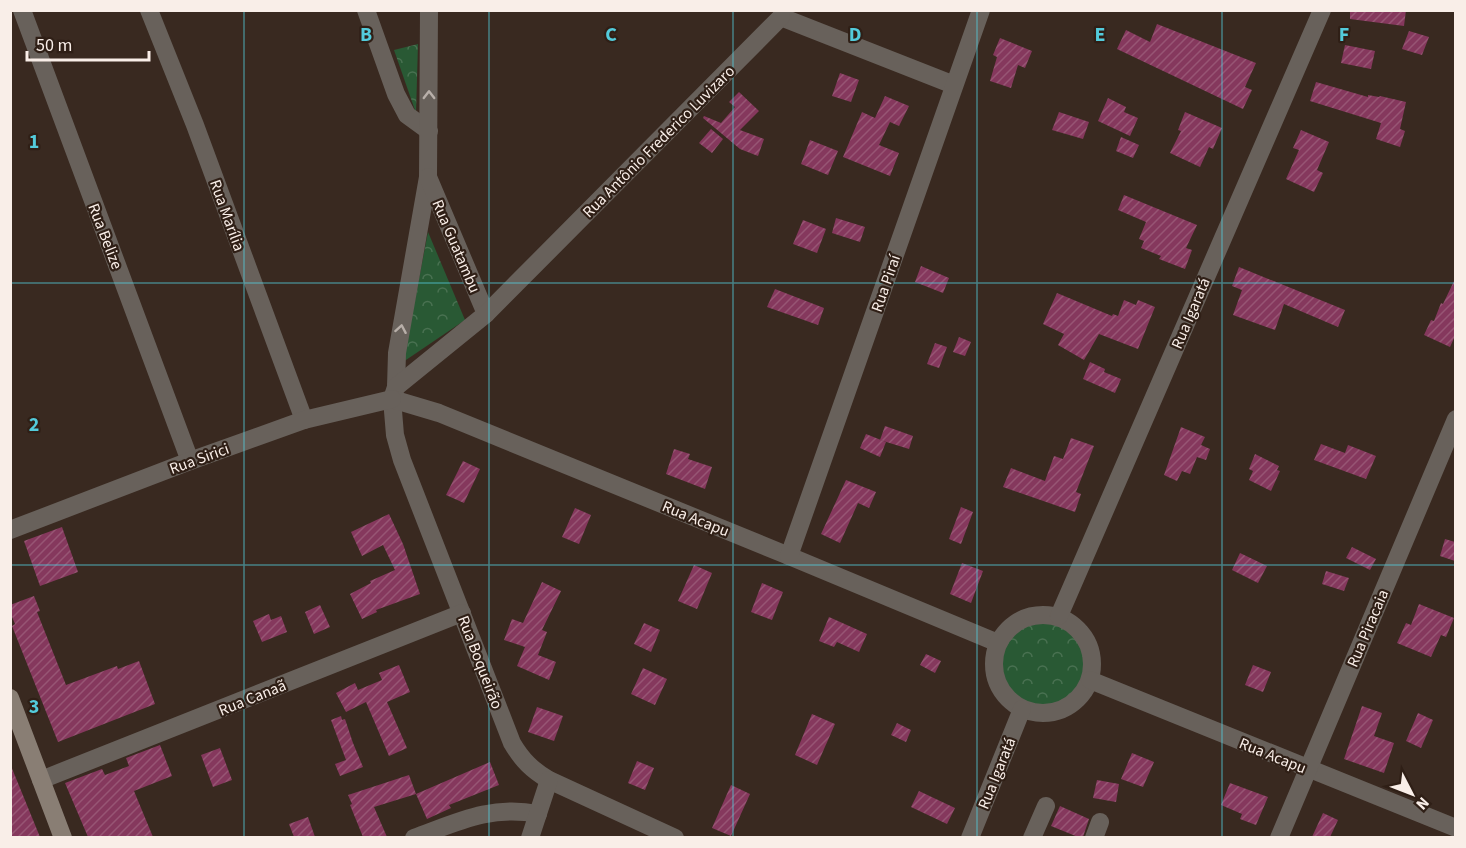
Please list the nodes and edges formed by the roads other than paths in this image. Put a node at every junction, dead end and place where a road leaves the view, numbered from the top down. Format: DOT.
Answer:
graph roads {
  1 [pos="22,10"];
  2 [pos="149,10"];
  3 [pos="366,10"];
  4 [pos="429,10"];
  5 [pos="981,10"];
  6 [pos="1322,10"];
  7 [pos="779,14"];
  8 [pos="954,85"];
  9 [pos="429,131"];
  10 [pos="428,177"];
  11 [pos="486,314"];
  12 [pos="394,393"];
  13 [pos="1455,419"];
  14 [pos="304,420"];
  15 [pos="190,461"];
  16 [pos="10,530"];
  17 [pos="789,556"];
  18 [pos="462,613"];
  19 [pos="1059,616"];
  20 [pos="998,643"];
  21 [pos="1090,681"];
  22 [pos="10,698"];
  23 [pos="1022,709"];
  24 [pos="1308,769"];
  25 [pos="41,780"];
  26 [pos="549,780"];
  27 [pos="1046,806"];
  28 [pos="538,814"];
  29 [pos="1455,828"];
  30 [pos="63,837"];
  31 [pos="414,837"];
  32 [pos="530,837"];
  33 [pos="675,837"];
  34 [pos="970,837"];
  35 [pos="1032,837"];
  36 [pos="1279,837"];
  1 -- 15 [label="street, Rua Belize"];
  2 -- 14 [label="street, Rua Marília"];
  3 -- 9 [label="street"];
  9 -- 4 [label="street, one-way"];
  5 -- 8 [label="street, Rua Piraí"];
  6 -- 19 [label="street, Rua Igaratá"];
  7 -- 8 [label="street, Rua Antônio Frederico Luvizaro"];
  7 -- 11 [label="street, Rua Antônio Frederico Luvizaro"];
  8 -- 17 [label="street, Rua Piraí"];
  9 -- 10 [label="street"];
  10 -- 11 [label="street, Rua Guatambu"];
  12 -- 10 [label="street, one-way"];
  11 -- 12 [label="street, Rua Antônio Frederico Luvizaro"];
  12 -- 14 [label="street, Rua Sirici"];
  12 -- 17 [label="street, Rua Acapu"];
  12 -- 18 [label="street, Rua Boqueirão"];
  13 -- 24 [label="street, Rua Piracaia"];
  14 -- 15 [label="street, Rua Sirici"];
  15 -- 16 [label="street, Rua Sirici"];
  17 -- 20 [label="street, Rua Acapu"];
  18 -- 25 [label="street, Rua Canaã"];
  18 -- 26 [label="street, Rua Boqueirão"];
  19 -- 20 [label="street"];
  19 -- 21 [label="street"];
  20 -- 23 [label="street"];
  21 -- 23 [label="street"];
  21 -- 24 [label="street, Rua Acapu"];
  22 -- 25 [label="street"];
  23 -- 34 [label="street, Rua Igaratá"];
  24 -- 29 [label="street, Rua Acapu"];
  24 -- 36 [label="street, Rua Piracaia"];
  25 -- 30 [label="street"];
  26 -- 28 [label="street"];
  26 -- 33 [label="street, Rua Boqueirão"];
  27 -- 35 [label="street"];
  28 -- 31 [label="street"];
  28 -- 32 [label="street"];
}
